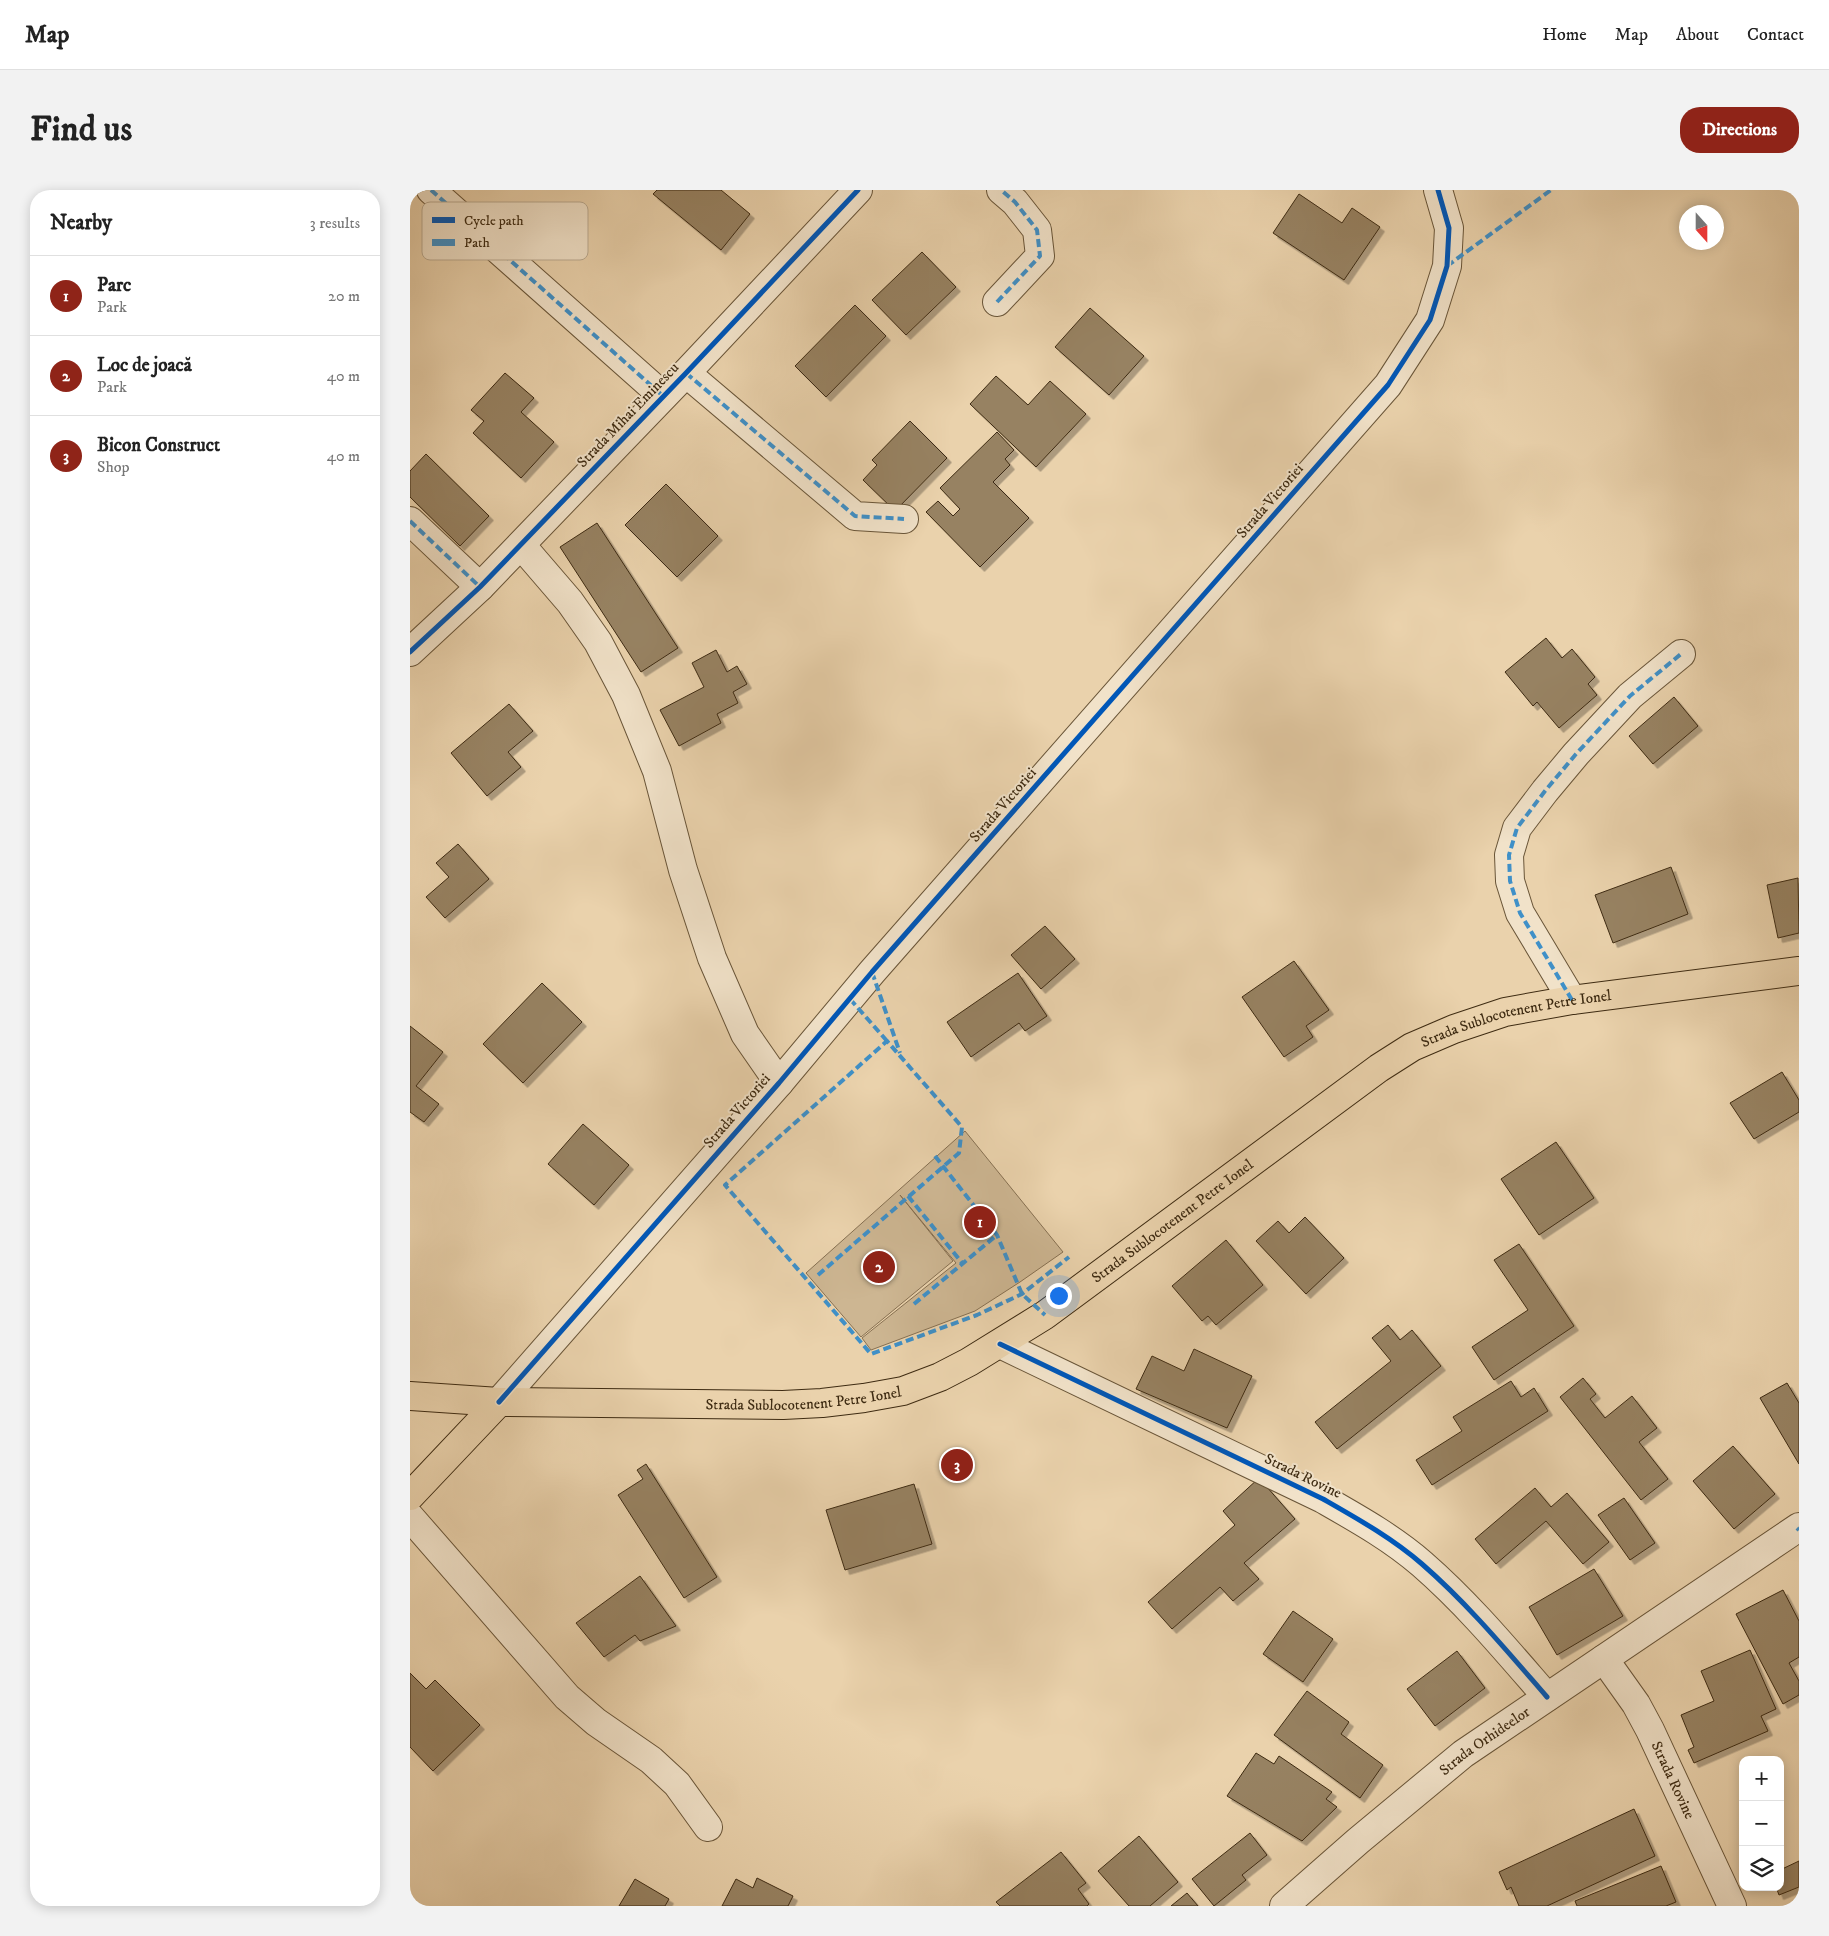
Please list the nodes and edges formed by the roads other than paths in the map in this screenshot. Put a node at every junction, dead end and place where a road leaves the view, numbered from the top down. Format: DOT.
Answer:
graph roads {
  1 [pos="431,190"];
  2 [pos="858,190"];
  3 [pos="1001,190"];
  4 [pos="1438,190"];
  5 [pos="445,202"];
  6 [pos="510,260"];
  7 [pos="997,302"];
  8 [pos="686,373"];
  9 [pos="663,396"];
  10 [pos="904,519"];
  11 [pos="410,521"];
  12 [pos="521,545"];
  13 [pos="480,587"];
  14 [pos="410,652"];
  15 [pos="1681,654"];
  16 [pos="1799,971"];
  17 [pos="1572,1000"];
  18 [pos="778,1082"];
  19 [pos="1000,1344"];
  20 [pos="410,1396"];
  21 [pos="499,1402"];
  22 [pos="410,1496"];
  23 [pos="410,1517"];
  24 [pos="1798,1528"];
  25 [pos="1604,1659"];
  26 [pos="1548,1697"];
  27 [pos="708,1827"];
  28 [pos="1284,1906"];
  29 [pos="1732,1906"];
  1 -- 5 [label="street"];
  2 -- 8 [label="street, Strada Mihai Eminescu"];
  3 -- 7 [label="street"];
  4 -- 18 [label="street, Strada Victoriei"];
  6 -- 9 [label="street"];
  8 -- 9 [label="street, Strada Mihai Eminescu"];
  8 -- 10 [label="street"];
  9 -- 12 [label="street, Strada Mihai Eminescu"];
  11 -- 13 [label="street"];
  12 -- 13 [label="street, Strada Mihai Eminescu"];
  12 -- 18 [label="street"];
  13 -- 14 [label="street, Strada Mihai Eminescu"];
  15 -- 17 [label="street"];
  16 -- 17 [label="main road, Strada Sublocotenent Petre Ionel"];
  17 -- 19 [label="main road, Strada Sublocotenent Petre Ionel"];
  18 -- 21 [label="street, Strada Victoriei"];
  19 -- 21 [label="main road, Strada Sublocotenent Petre Ionel"];
  19 -- 26 [label="street, Strada Rovine"];
  20 -- 21 [label="main road, Strada Sublocotenent Petre Ionel"];
  21 -- 22 [label="main road, Strada Victoriei"];
  23 -- 27 [label="street"];
  24 -- 25 [label="street, Strada Orhideelor"];
  25 -- 26 [label="street, Strada Orhideelor"];
  25 -- 29 [label="street, Strada Rovine"];
  26 -- 28 [label="street, Strada Orhideelor"];
}
